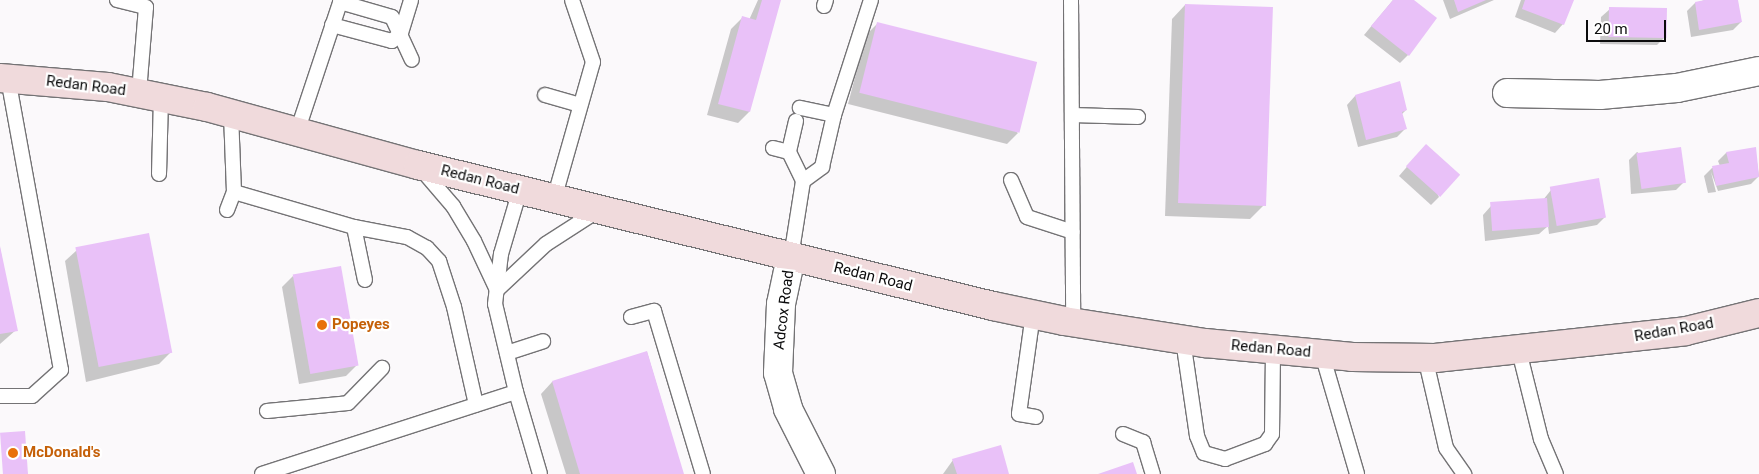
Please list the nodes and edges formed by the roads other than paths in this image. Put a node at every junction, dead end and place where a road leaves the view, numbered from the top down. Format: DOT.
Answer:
graph roads {
  1 [pos="117,0"];
  2 [pos="410,0"];
  3 [pos="572,0"];
  4 [pos="871,0"];
  5 [pos="1071,0"];
  6 [pos="341,1"];
  7 [pos="332,25"];
  8 [pos="401,33"];
  9 [pos="412,60"];
  10 [pos="1759,71"];
  11 [pos="4,78"];
  12 [pos="1506,94"];
  13 [pos="150,95"];
  14 [pos="545,95"];
  15 [pos="579,105"];
  16 [pos="231,113"];
  17 [pos="834,115"];
  18 [pos="1072,115"];
  19 [pos="1138,117"];
  20 [pos="297,132"];
  21 [pos="772,148"];
  22 [pos="789,152"];
  23 [pos="418,165"];
  24 [pos="159,174"];
  25 [pos="1011,180"];
  26 [pos="803,181"];
  27 [pos="520,190"];
  28 [pos="234,192"];
  29 [pos="554,198"];
  30 [pos="227,210"];
  31 [pos="600,210"];
  32 [pos="354,228"];
  33 [pos="1073,232"];
  34 [pos="791,257"];
  35 [pos="364,280"];
  36 [pos="497,290"];
  37 [pos="1759,313"];
  38 [pos="1033,314"];
  39 [pos="631,316"];
  40 [pos="1073,322"];
  41 [pos="1183,340"];
  42 [pos="543,342"];
  43 [pos="1273,349"];
  44 [pos="1519,351"];
  45 [pos="507,353"];
  46 [pos="1322,354"];
  47 [pos="1426,358"];
  48 [pos="382,368"];
  49 [pos="516,392"];
  50 [pos="0,396"];
  51 [pos="476,405"];
  52 [pos="267,411"];
  53 [pos="1036,417"];
  54 [pos="1123,434"];
  55 [pos="262,474"];
  56 [pos="540,474"];
  57 [pos="703,474"];
  58 [pos="822,474"];
  59 [pos="1153,474"];
  60 [pos="1357,474"];
  61 [pos="1464,474"];
  62 [pos="1556,474"];
  1 -- 13 [label="lane"];
  2 -- 8 [label="lane"];
  3 -- 15 [label="lane"];
  4 -- 17 [label="lane"];
  5 -- 18 [label="lane"];
  6 -- 7 [label="lane"];
  6 -- 8 [label="lane"];
  7 -- 8 [label="lane"];
  7 -- 20 [label="lane"];
  8 -- 9 [label="lane"];
  10 -- 12 [label="street"];
  11 -- 13 [label="main road, Redan Road"];
  11 -- 50 [label="lane"];
  13 -- 16 [label="main road, Redan Road"];
  13 -- 24 [label="lane"];
  14 -- 15 [label="lane"];
  15 -- 29 [label="lane"];
  16 -- 20 [label="main road, Redan Road"];
  16 -- 28 [label="lane"];
  17 -- 22 [label="lane"];
  17 -- 26 [label="lane"];
  18 -- 19 [label="lane"];
  18 -- 33 [label="lane"];
  20 -- 23 [label="main road, Redan Road"];
  21 -- 22 [label="lane"];
  22 -- 26 [label="lane"];
  23 -- 27 [label="main road, Redan Road"];
  23 -- 36 [label="lane"];
  25 -- 33 [label="lane"];
  26 -- 34 [label="lane"];
  27 -- 29 [label="main road, Redan Road"];
  27 -- 36 [label="lane"];
  28 -- 30 [label="lane"];
  28 -- 32 [label="lane"];
  29 -- 31 [label="main road, Redan Road"];
  31 -- 34 [label="main road, Redan Road"];
  31 -- 36 [label="lane"];
  32 -- 35 [label="lane"];
  32 -- 51 [label="lane"];
  33 -- 40 [label="lane"];
  34 -- 38 [label="main road, Redan Road"];
  34 -- 58 [label="street, Adcox Road"];
  36 -- 45 [label="lane"];
  37 -- 44 [label="main road, Redan Road"];
  38 -- 40 [label="main road, Redan Road"];
  38 -- 53 [label="lane"];
  39 -- 57 [label="lane"];
  40 -- 41 [label="main road, Redan Road"];
  41 -- 43 [label="main road, Redan Road"];
  41 -- 43 [label="lane"];
  42 -- 45 [label="lane"];
  43 -- 46 [label="main road, Redan Road"];
  44 -- 47 [label="main road, Redan Road"];
  44 -- 62 [label="lane"];
  45 -- 49 [label="lane"];
  46 -- 47 [label="main road, Redan Road"];
  46 -- 60 [label="lane"];
  47 -- 61 [label="lane"];
  48 -- 52 [label="lane"];
  49 -- 51 [label="lane"];
  49 -- 56 [label="lane"];
  51 -- 55 [label="lane"];
  54 -- 59 [label="lane"];
}
